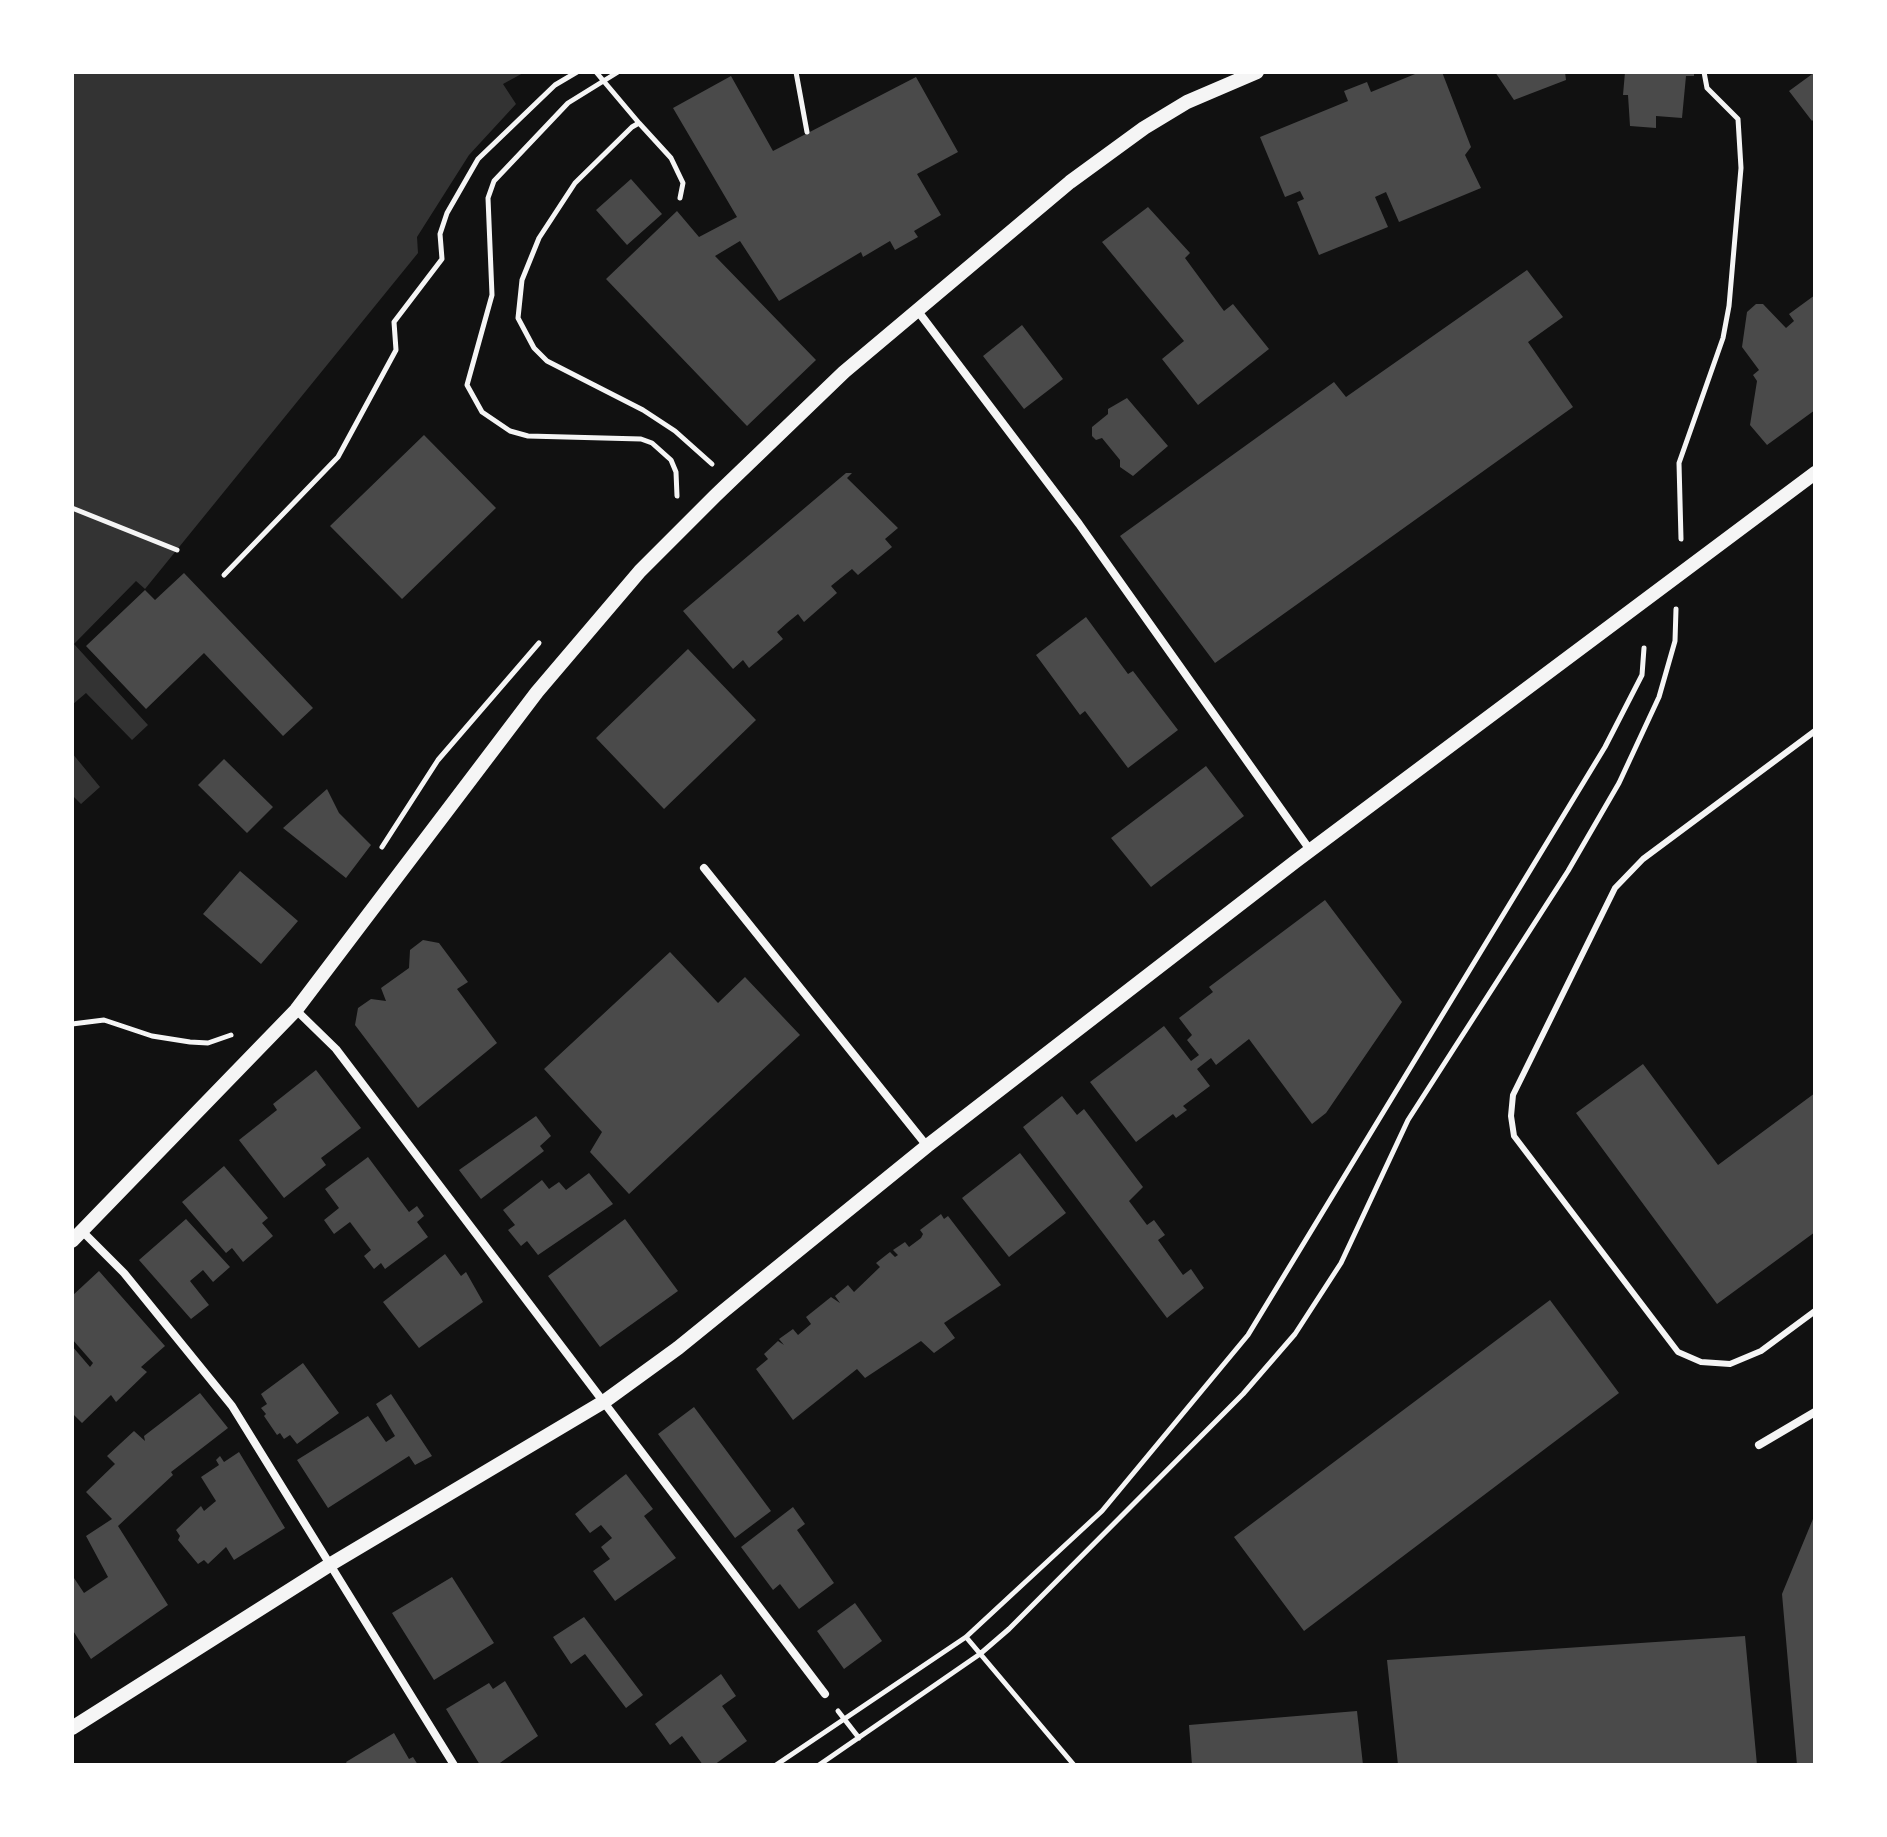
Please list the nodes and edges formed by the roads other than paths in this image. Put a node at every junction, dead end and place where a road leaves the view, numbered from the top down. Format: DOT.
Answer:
graph roads {
  1 [pos="1257,72"];
  2 [pos="916,309"];
  3 [pos="1815,473"];
  4 [pos="1815,731"];
  5 [pos="1310,850"];
  6 [pos="704,868"];
  7 [pos="296,1010"];
  8 [pos="927,1146"];
  9 [pos="77,1236"];
  10 [pos="1815,1311"];
  11 [pos="605,1401"];
  12 [pos="1815,1412"];
  13 [pos="1759,1445"];
  14 [pos="331,1564"];
  15 [pos="825,1694"];
  16 [pos="72,1728"];
  17 [pos="454,1765"];
  1 -- 2 [label="street"];
  2 -- 5 [label="street"];
  2 -- 7 [label="street"];
  3 -- 5 [label="street"];
  4 -- 10 [label="lane"];
  5 -- 8 [label="street"];
  6 -- 8 [label="street"];
  7 -- 9 [label="street"];
  7 -- 11 [label="street"];
  8 -- 11 [label="street"];
  9 -- 14 [label="street"];
  11 -- 14 [label="street"];
  11 -- 15 [label="street"];
  12 -- 13 [label="street"];
  14 -- 16 [label="street"];
  14 -- 17 [label="street"];
}
